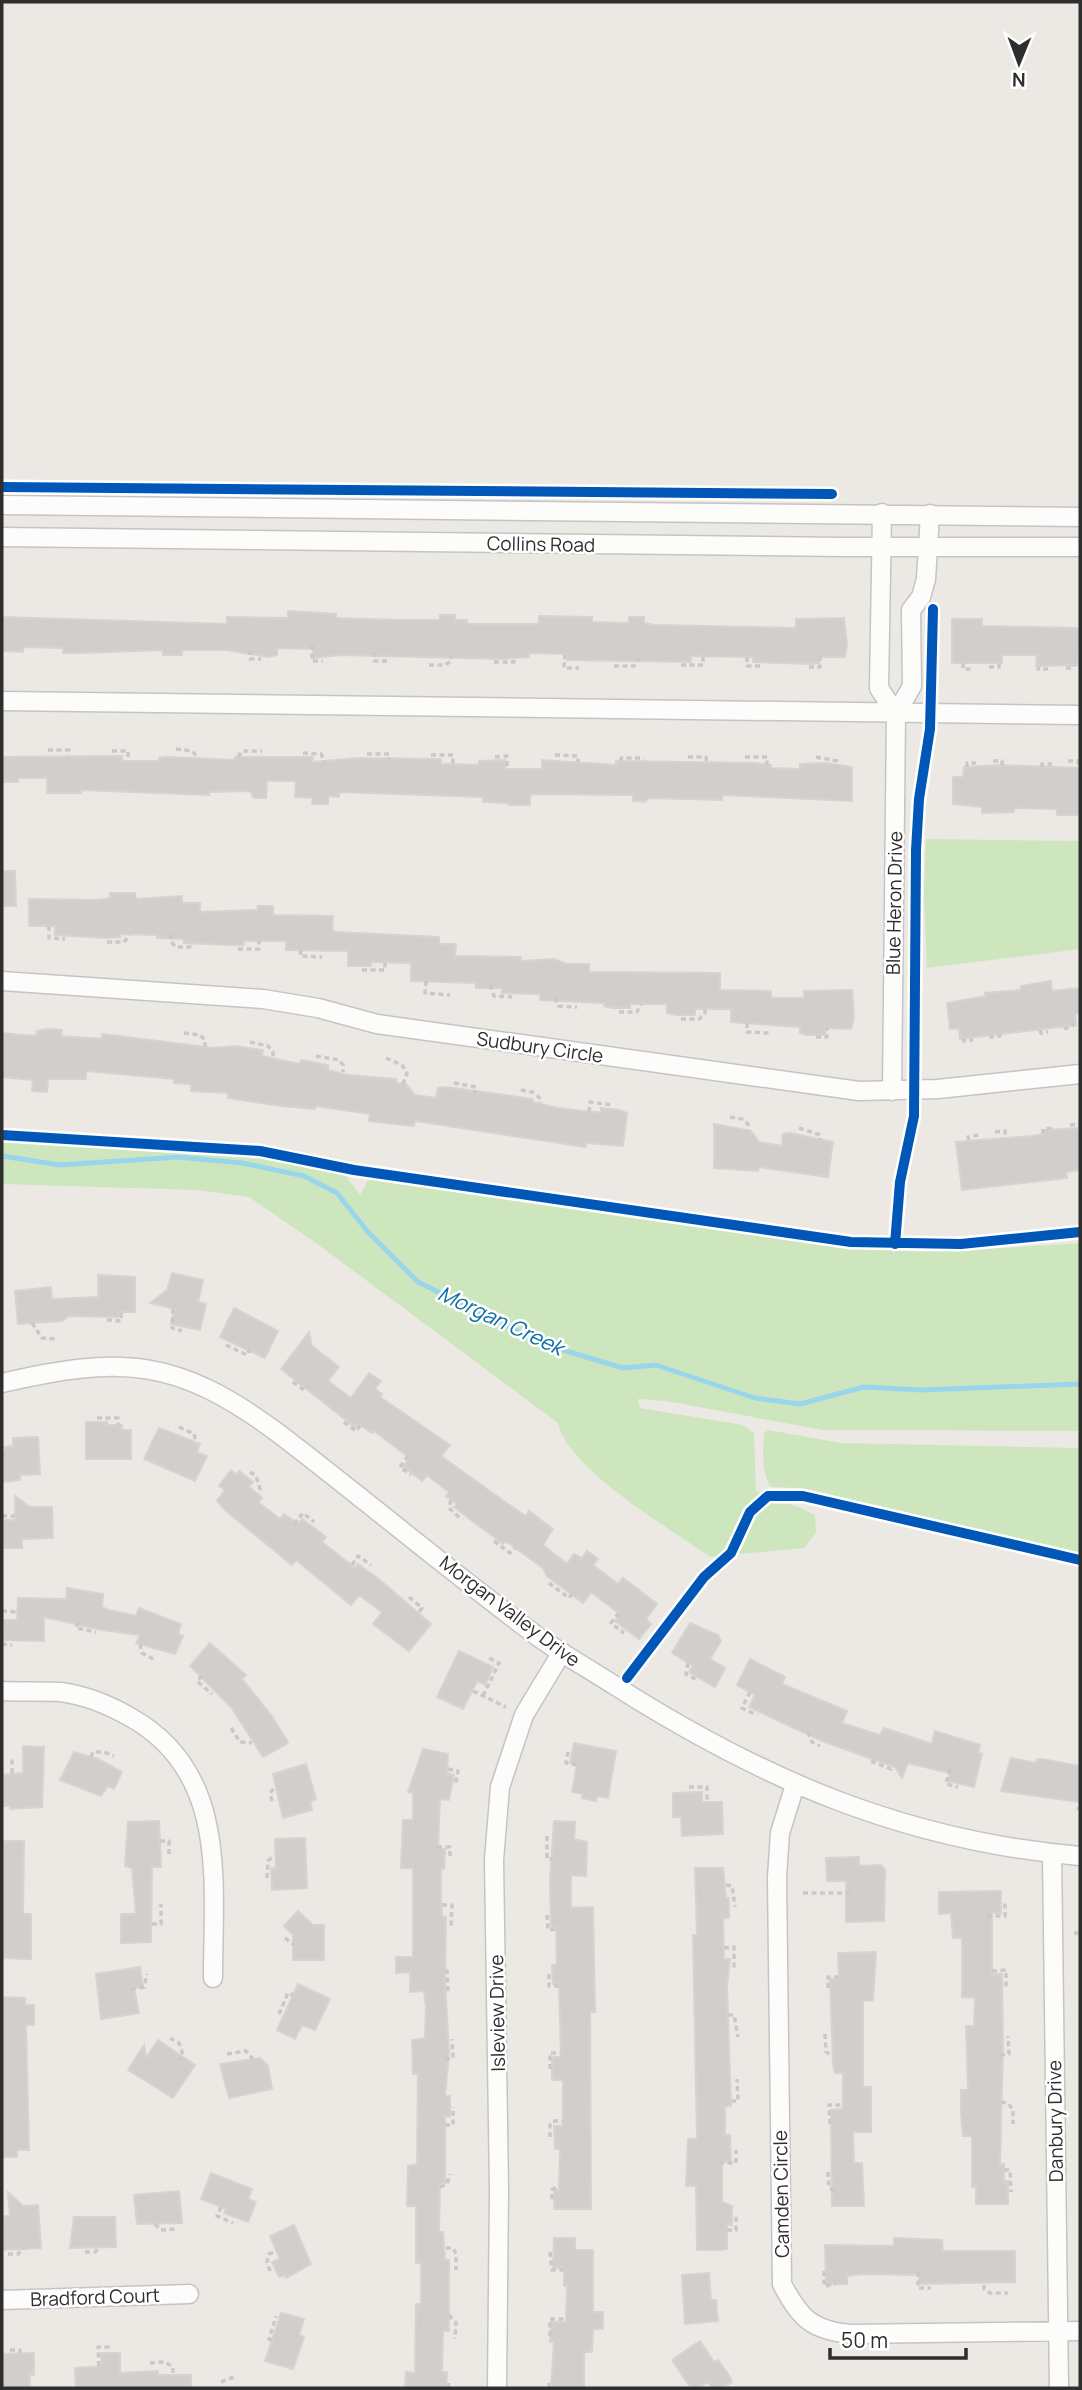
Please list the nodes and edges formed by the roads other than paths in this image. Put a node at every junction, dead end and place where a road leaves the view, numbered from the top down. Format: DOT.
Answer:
graph roads {
  1 [pos="2,505"];
  2 [pos="882,513"];
  3 [pos="930,514"];
  4 [pos="1080,517"];
  5 [pos="2,537"];
  6 [pos="1080,547"];
  7 [pos="881,548"];
  8 [pos="929,548"];
  9 [pos="2,701"];
  10 [pos="896,714"];
  11 [pos="1080,715"];
  12 [pos="2,981"];
  13 [pos="1080,1074"];
  14 [pos="892,1091"];
  15 [pos="2,1383"];
  16 [pos="562,1652"];
  17 [pos="2,1691"];
  18 [pos="795,1785"];
  19 [pos="1052,1853"];
  20 [pos="1080,1856"];
  21 [pos="213,1978"];
  22 [pos="189,2294"];
  23 [pos="2,2300"];
  24 [pos="1080,2331"];
  25 [pos="1058,2332"];
  26 [pos="497,2388"];
  27 [pos="1059,2388"];
  1 -- 2 [label="street, Collins Road"];
  2 -- 3 [label="street, Collins Road"];
  2 -- 7 [label="street"];
  3 -- 4 [label="street, Collins Road"];
  3 -- 8 [label="street, Blue Heron Drive"];
  5 -- 7 [label="street, Collins Road"];
  6 -- 8 [label="street, Collins Road"];
  7 -- 8 [label="street, Collins Road"];
  7 -- 10 [label="street"];
  8 -- 10 [label="street, Blue Heron Drive"];
  9 -- 10 [label="street"];
  10 -- 11 [label="street"];
  10 -- 14 [label="street, Blue Heron Drive"];
  12 -- 14 [label="street, Sudbury Circle"];
  13 -- 14 [label="street, Sudbury Circle"];
  15 -- 16 [label="street, Morgan Valley Drive"];
  16 -- 18 [label="street, Morgan Valley Drive"];
  16 -- 26 [label="street, Isleview Drive"];
  17 -- 21 [label="street"];
  18 -- 19 [label="street, Morgan Valley Drive"];
  18 -- 25 [label="street, Camden Circle"];
  19 -- 20 [label="street, Morgan Valley Drive"];
  19 -- 25 [label="street, Danbury Drive"];
  22 -- 23 [label="street, Bradford Court"];
  24 -- 25 [label="street, Camden Circle"];
  25 -- 27 [label="street, Danbury Drive"];
}
